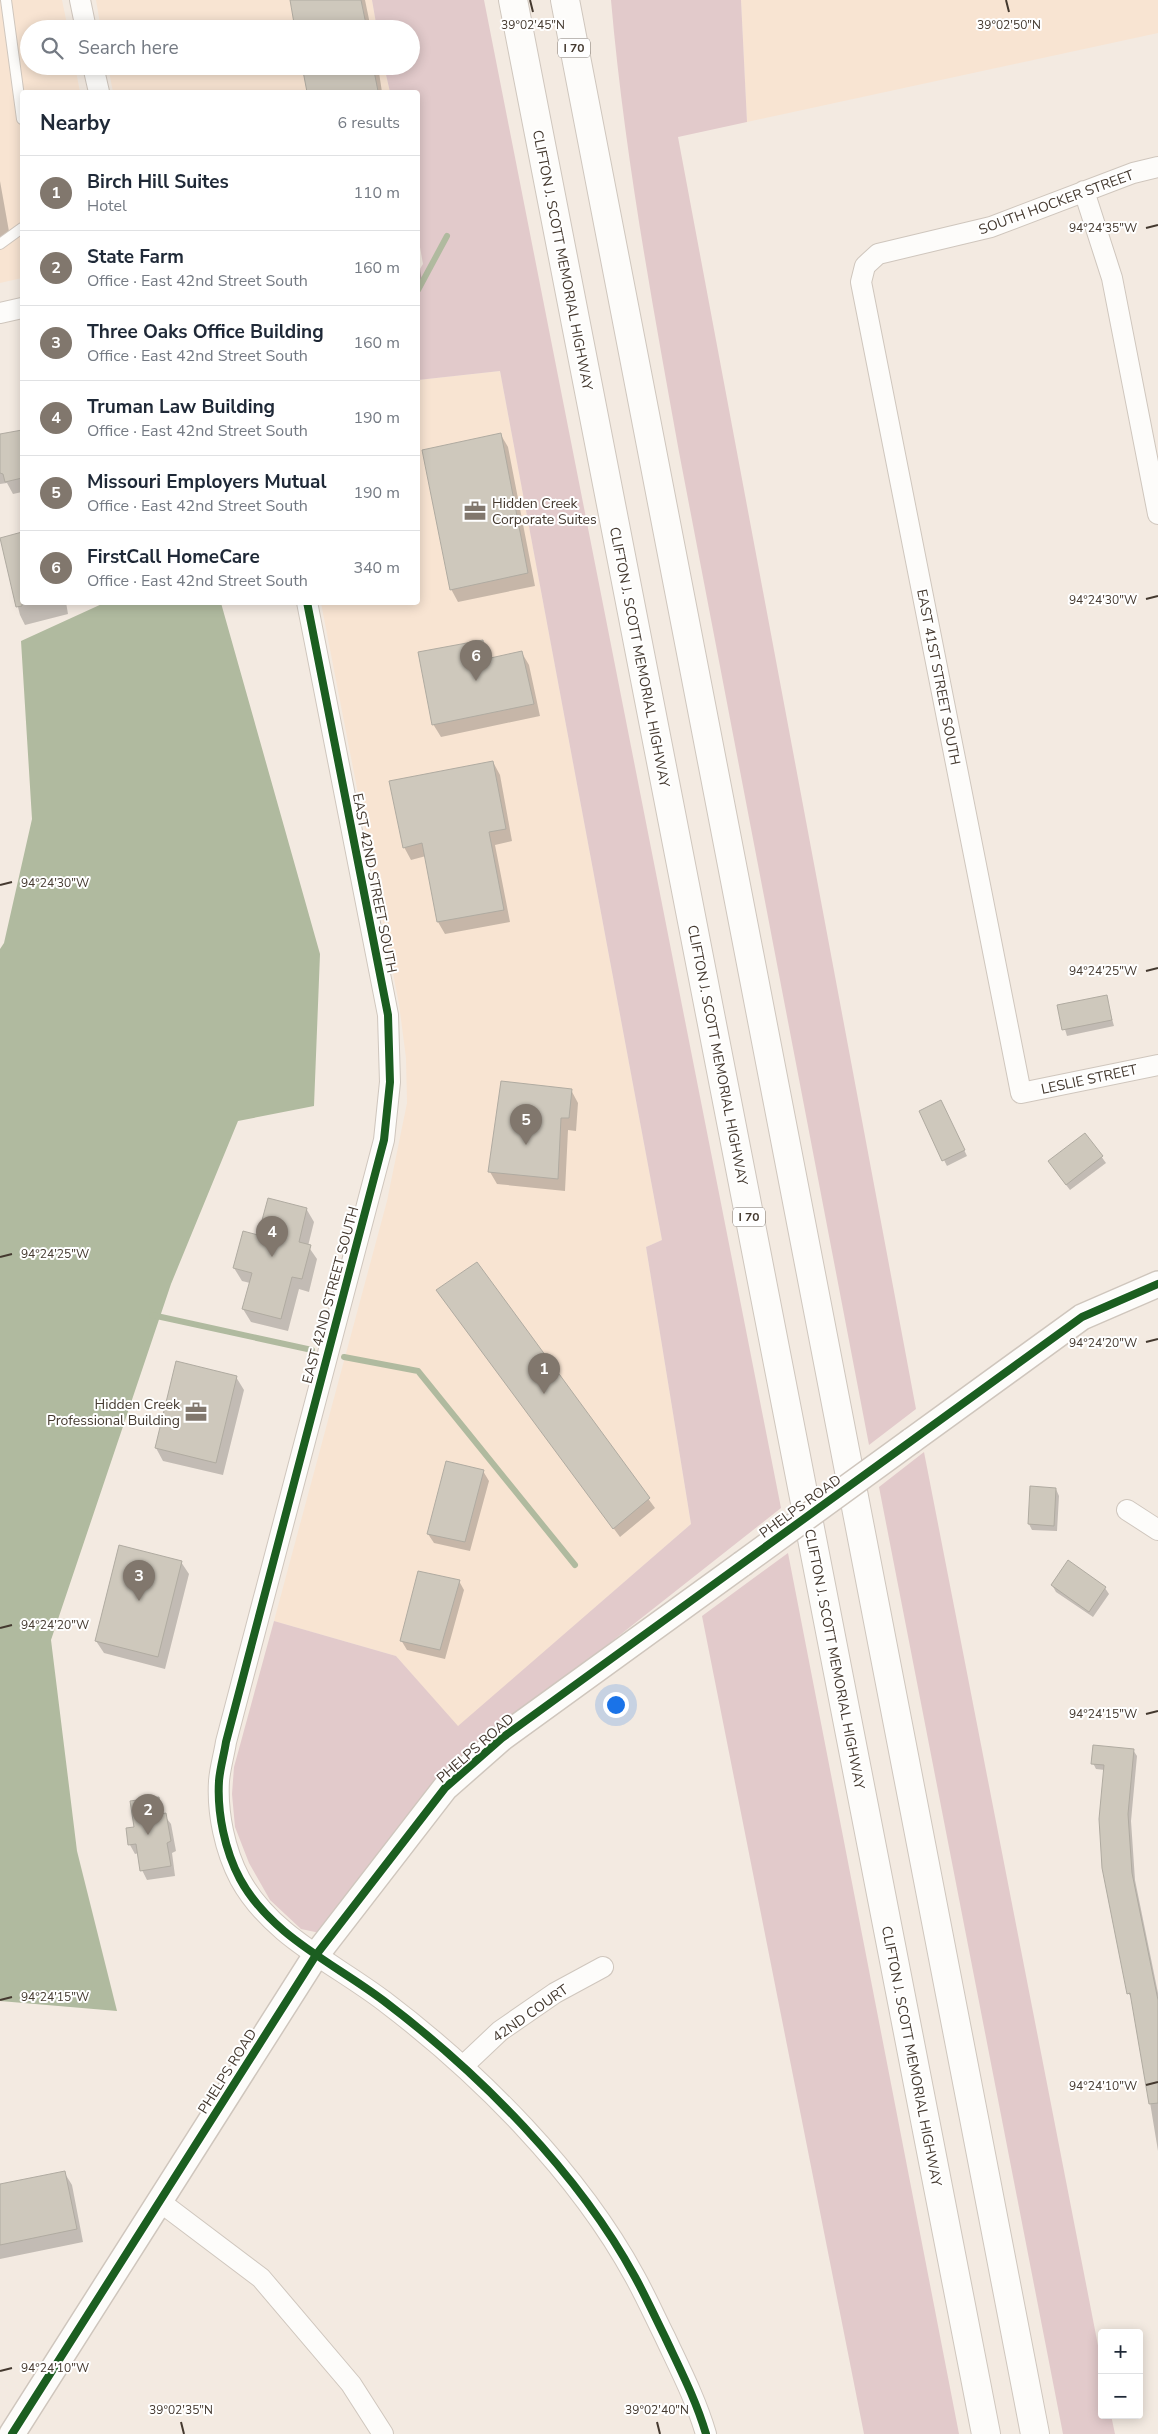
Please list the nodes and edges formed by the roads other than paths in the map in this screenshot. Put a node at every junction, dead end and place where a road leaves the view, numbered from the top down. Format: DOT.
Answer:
graph roads {
  1 [pos="6,0"];
  2 [pos="80,0"];
  3 [pos="513,0"];
  4 [pos="565,0"];
  5 [pos="580,0"];
  6 [pos="84,20"];
  7 [pos="96,75"];
  8 [pos="99,90"];
  9 [pos="583,96"];
  10 [pos="20,104"];
  11 [pos="1158,167"];
  12 [pos="1084,191"];
  13 [pos="20,229"];
  14 [pos="0,244"];
  15 [pos="868,261"];
  16 [pos="20,308"];
  17 [pos="0,313"];
  18 [pos="1158,514"];
  19 [pos="308,605"];
  20 [pos="1158,1065"];
  21 [pos="1021,1093"];
  22 [pos="1158,1284"];
  23 [pos="1127,1510"];
  24 [pos="1158,1530"];
  25 [pos="316,1955"];
  26 [pos="602,1967"];
  27 [pos="463,2066"];
  28 [pos="159,2201"];
  29 [pos="12,2434"];
  30 [pos="383,2434"];
  31 [pos="706,2434"];
  32 [pos="986,2434"];
  33 [pos="1035,2434"];
  1 -- 10 [label="lane"];
  2 -- 6 [label="street"];
  3 -- 32 [label="highway, CLIFTON J. SCOTT MEMORIAL HIGHWAY / I 70"];
  4 -- 9 [label="highway, I 70"];
  5 -- 9 [label="highway"];
  7 -- 8 [label="street"];
  9 -- 33 [label="highway, I 70"];
  11 -- 12 [label="street, SOUTH HOCKER STREET"];
  12 -- 15 [label="street, SOUTH HOCKER STREET"];
  12 -- 18 [label="street"];
  13 -- 14 [label="lane"];
  15 -- 21 [label="street, EAST 41ST STREET SOUTH"];
  16 -- 17 [label="street"];
  19 -- 25 [label="street, EAST 42ND STREET SOUTH"];
  20 -- 21 [label="street, LESLIE STREET"];
  22 -- 25 [label="street, PHELPS ROAD, bridge"];
  23 -- 24 [label="street"];
  25 -- 27 [label="street, EAST 42ND STREET SOUTH"];
  25 -- 28 [label="street, PHELPS ROAD"];
  26 -- 27 [label="street, 42ND COURT"];
  27 -- 31 [label="street, EAST 42ND STREET SOUTH"];
  28 -- 29 [label="street, PHELPS ROAD"];
  28 -- 30 [label="street"];
}
